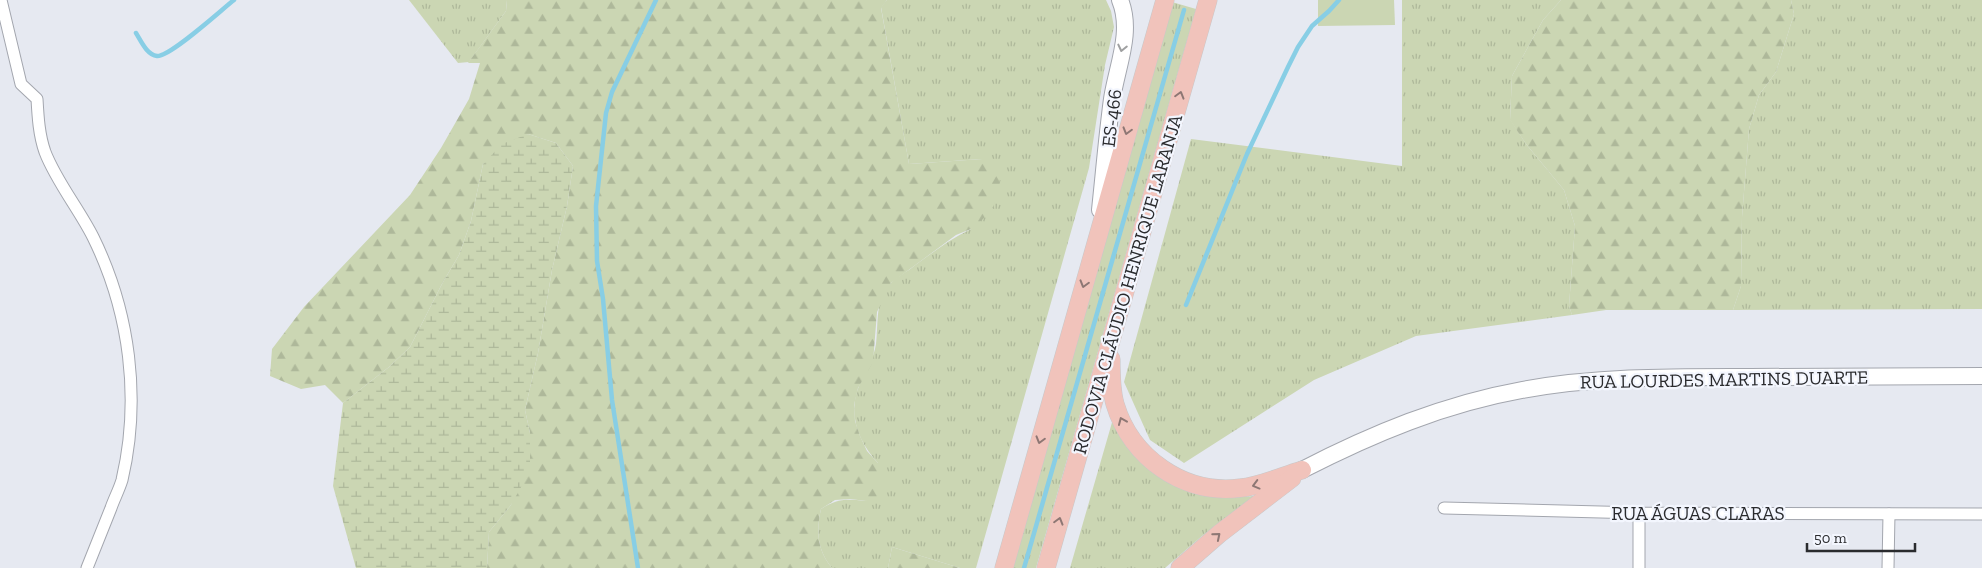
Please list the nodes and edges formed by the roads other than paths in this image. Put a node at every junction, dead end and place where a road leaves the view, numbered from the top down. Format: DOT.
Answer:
graph roads {
  1 [pos="1,0"];
  2 [pos="1120,0"];
  3 [pos="1164,0"];
  4 [pos="1208,0"];
  5 [pos="1097,237"];
  6 [pos="1110,344"];
  7 [pos="1982,376"];
  8 [pos="1302,470"];
  9 [pos="1444,508"];
  10 [pos="1639,513"];
  11 [pos="1889,514"];
  12 [pos="1982,514"];
  13 [pos="86,568"];
  14 [pos="1004,568"];
  15 [pos="1046,568"];
  16 [pos="1180,568"];
  17 [pos="1639,568"];
  18 [pos="1888,568"];
  1 -- 13 [label="street"];
  2 -- 5 [label="main road, ES-466, one-way"];
  3 -- 5 [label="main road, one-way"];
  6 -- 4 [label="main road, RODOVIA CLÁUDIO HENRIQUE LARANJA, one-way"];
  5 -- 14 [label="main road, one-way"];
  8 -- 6 [label="main road, one-way"];
  15 -- 6 [label="main road, RODOVIA CLÁUDIO HENRIQUE LARANJA, one-way"];
  7 -- 8 [label="main road, RUA LOURDES MARTINS DUARTE"];
  16 -- 8 [label="main road, one-way"];
  9 -- 10 [label="street, RUA ÁGUAS CLARAS"];
  10 -- 11 [label="street, RUA ÁGUAS CLARAS"];
  10 -- 17 [label="street"];
  11 -- 12 [label="street, RUA ÁGUAS CLARAS"];
  11 -- 18 [label="street"];
}
